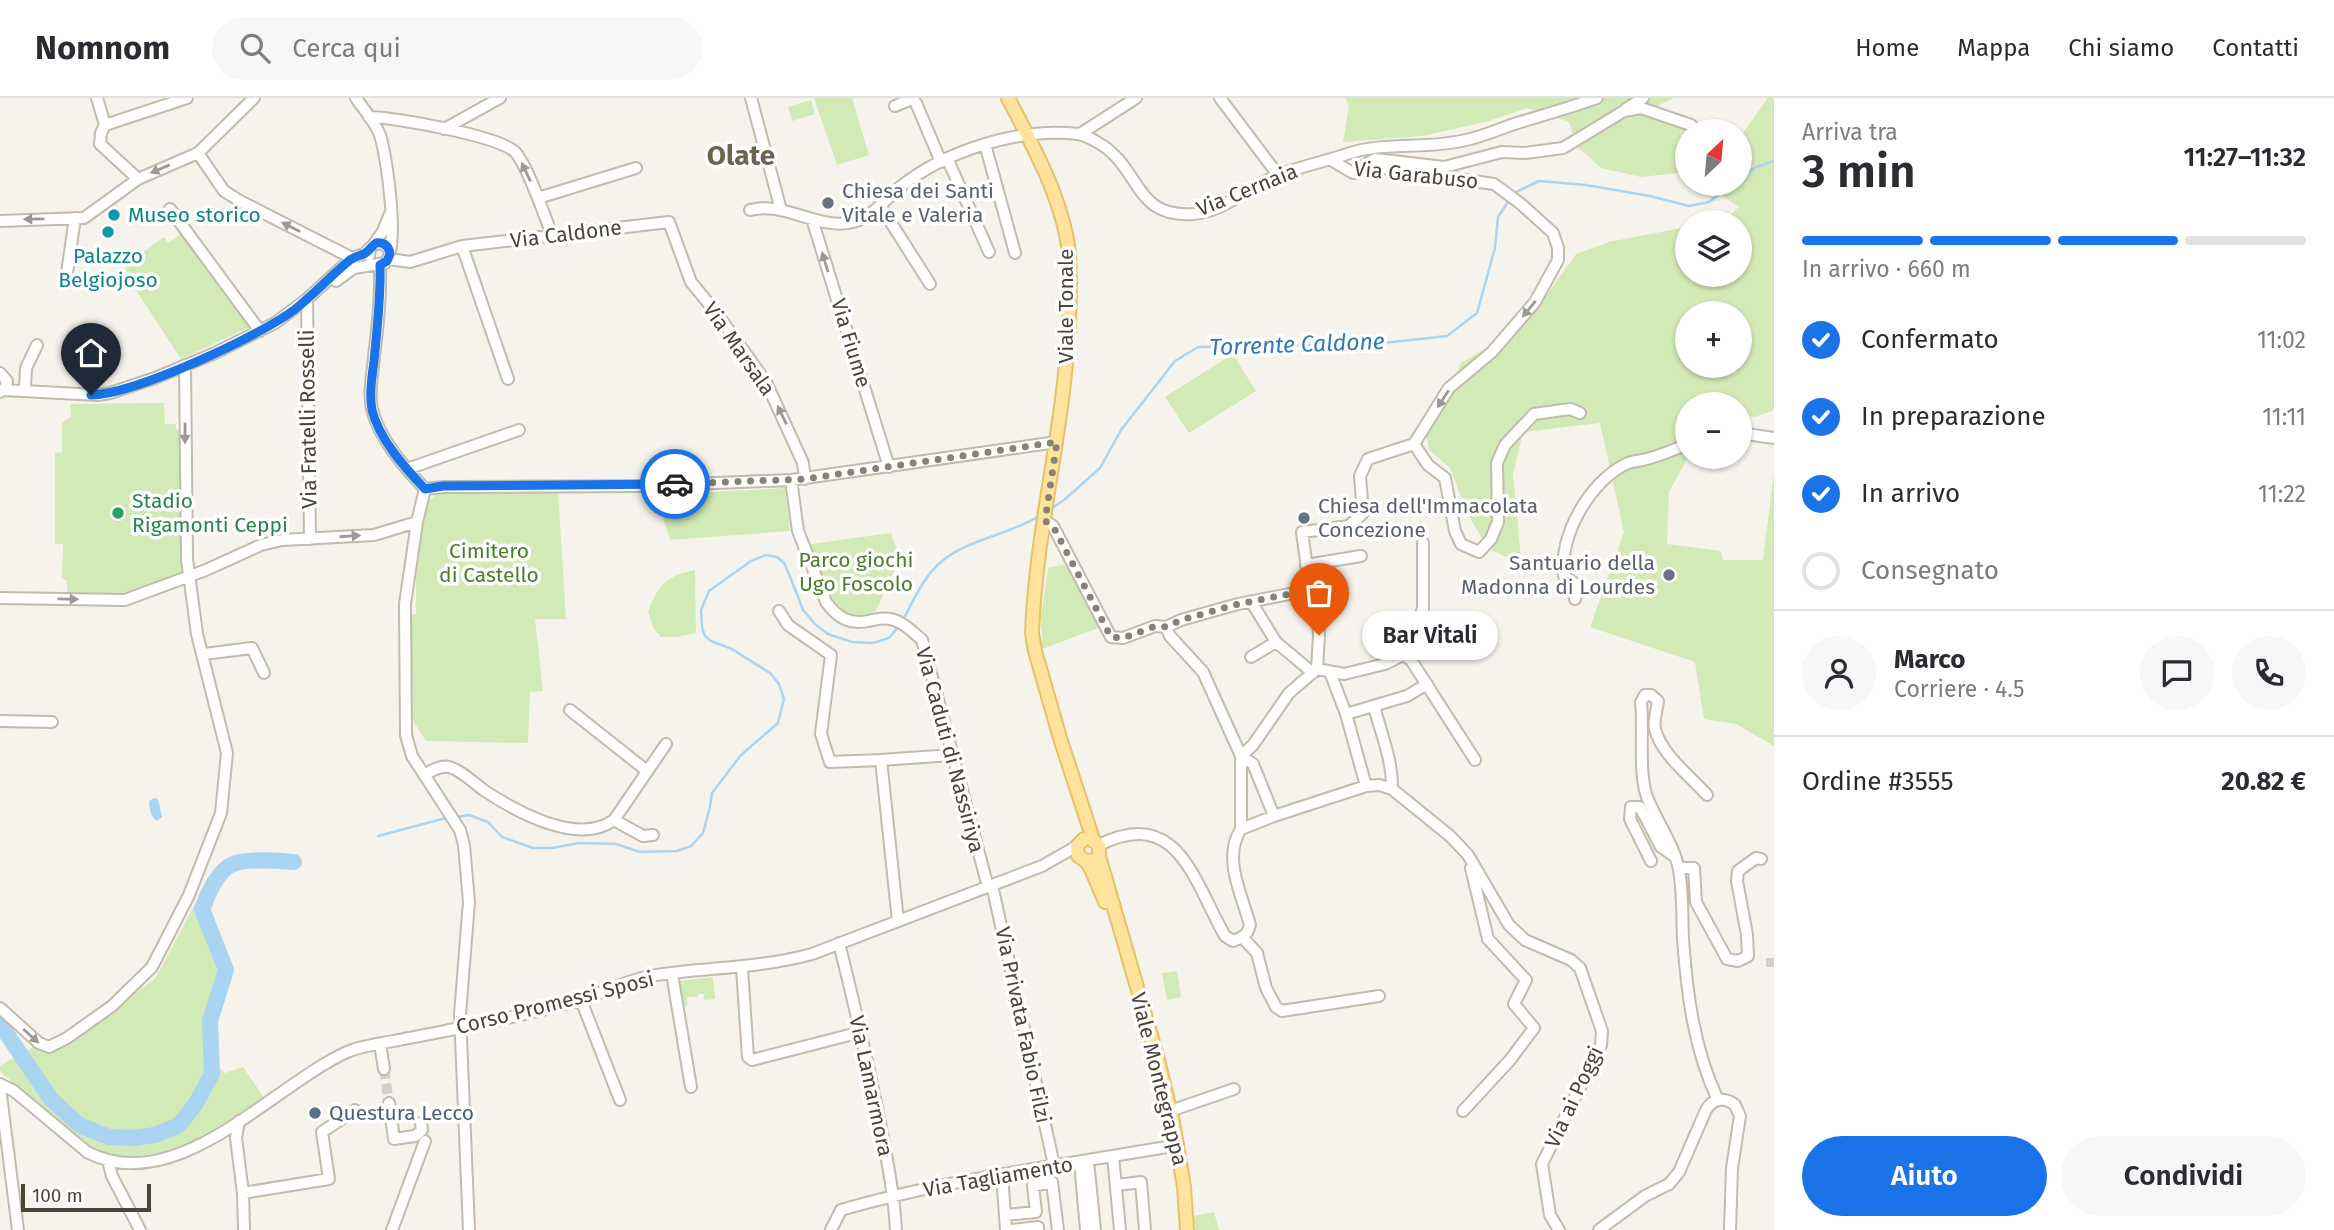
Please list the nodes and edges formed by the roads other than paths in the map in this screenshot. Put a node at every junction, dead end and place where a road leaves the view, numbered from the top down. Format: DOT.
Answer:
graph roads {
  1 [pos="97,98"];
  2 [pos="187,98"];
  3 [pos="254,98"];
  4 [pos="356,98"];
  5 [pos="500,98"];
  6 [pos="751,98"];
  7 [pos="1008,98"];
  8 [pos="1136,98"];
  9 [pos="1220,98"];
  10 [pos="1597,98"];
  11 [pos="1643,98"];
  12 [pos="895,106"];
  13 [pos="1624,111"];
  14 [pos="369,117"];
  15 [pos="1675,120"];
  16 [pos="105,125"];
  17 [pos="444,129"];
  18 [pos="1080,134"];
  19 [pos="1028,135"];
  20 [pos="985,144"];
  21 [pos="198,153"];
  22 [pos="944,160"];
  23 [pos="1331,160"];
  24 [pos="636,168"];
  25 [pos="1353,173"];
  26 [pos="1278,175"];
  27 [pos="138,179"];
  28 [pos="538,198"];
  29 [pos="391,204"];
  30 [pos="881,207"];
  31 [pos="170,209"];
  32 [pos="750,209"];
  33 [pos="780,209"];
  34 [pos="75,218"];
  35 [pos="812,219"];
  36 [pos="0,221"];
  37 [pos="669,222"];
  38 [pos="552,235"];
  39 [pos="463,246"];
  40 [pos="372,247"];
  41 [pos="989,251"];
  42 [pos="1015,253"];
  43 [pos="352,258"];
  44 [pos="384,259"];
  45 [pos="67,274"];
  46 [pos="930,284"];
  47 [pos="308,298"];
  48 [pos="260,331"];
  49 [pos="37,345"];
  50 [pos="0,361"];
  51 [pos="185,365"];
  52 [pos="508,379"];
  53 [pos="2,385"];
  54 [pos="25,390"];
  55 [pos="1580,412"];
  56 [pos="519,430"];
  57 [pos="1752,435"];
  58 [pos="1774,438"];
  59 [pos="1057,442"];
  60 [pos="1413,444"];
  61 [pos="1675,450"];
  62 [pos="889,467"];
  63 [pos="407,469"];
  64 [pos="805,479"];
  65 [pos="792,480"];
  66 [pos="425,489"];
  67 [pos="1045,519"];
  68 [pos="417,522"];
  69 [pos="310,539"];
  70 [pos="1423,543"];
  71 [pos="1361,556"];
  72 [pos="1306,565"];
  73 [pos="190,575"];
  74 [pos="1310,590"];
  75 [pos="0,598"];
  76 [pos="1575,600"];
  77 [pos="1252,603"];
  78 [pos="779,611"];
  79 [pos="1170,626"];
  80 [pos="1276,642"];
  81 [pos="204,654"];
  82 [pos="1403,655"];
  83 [pos="1251,657"];
  84 [pos="1315,671"];
  85 [pos="1330,672"];
  86 [pos="264,673"];
  87 [pos="1427,684"];
  88 [pos="1374,706"];
  89 [pos="570,710"];
  90 [pos="1346,714"];
  91 [pos="0,721"];
  92 [pos="52,722"];
  93 [pos="666,744"];
  94 [pos="952,755"];
  95 [pos="1241,756"];
  96 [pos="881,760"];
  97 [pos="1475,760"];
  98 [pos="647,771"];
  99 [pos="424,775"];
  100 [pos="1366,786"];
  101 [pos="1392,789"];
  102 [pos="1707,795"];
  103 [pos="1079,797"];
  104 [pos="1274,816"];
  105 [pos="614,820"];
  106 [pos="1241,829"];
  107 [pos="653,835"];
  108 [pos="1078,844"];
  109 [pos="1097,847"];
  110 [pos="1468,855"];
  111 [pos="1674,856"];
  112 [pos="1761,859"];
  113 [pos="1651,861"];
  114 [pos="1086,862"];
  115 [pos="1042,866"];
  116 [pos="1679,868"];
  117 [pos="990,886"];
  118 [pos="898,921"];
  119 [pos="1243,938"];
  120 [pos="839,943"];
  121 [pos="742,968"];
  122 [pos="1131,971"];
  123 [pos="672,974"];
  124 [pos="1379,996"];
  125 [pos="581,1000"];
  126 [pos="0,1008"];
  127 [pos="461,1027"];
  128 [pos="861,1032"];
  129 [pos="377,1045"];
  130 [pos="380,1065"];
  131 [pos="0,1086"];
  132 [pos="691,1087"];
  133 [pos="1234,1089"];
  134 [pos="621,1100"];
  135 [pos="1718,1100"];
  136 [pos="389,1103"];
  137 [pos="355,1110"];
  138 [pos="1170,1111"];
  139 [pos="1463,1111"];
  140 [pos="239,1121"];
  141 [pos="421,1124"];
  142 [pos="425,1141"];
  143 [pos="1178,1145"];
  144 [pos="1113,1156"];
  145 [pos="108,1161"];
  146 [pos="1084,1161"];
  147 [pos="1054,1165"];
  148 [pos="1002,1174"];
  149 [pos="1117,1185"];
  150 [pos="243,1193"];
  151 [pos="894,1195"];
  152 [pos="1118,1206"];
  153 [pos="1094,1208"];
  154 [pos="1005,1215"];
  155 [pos="18,1230"];
  156 [pos="140,1230"];
  157 [pos="244,1230"];
  158 [pos="392,1230"];
  159 [pos="469,1230"];
  160 [pos="831,1230"];
  161 [pos="896,1230"];
  162 [pos="1006,1230"];
  163 [pos="1012,1230"];
  164 [pos="1038,1230"];
  165 [pos="1058,1230"];
  166 [pos="1086,1230"];
  167 [pos="1096,1230"];
  168 [pos="1120,1230"];
  169 [pos="1145,1230"];
  170 [pos="1187,1230"];
  171 [pos="1557,1230"];
  172 [pos="1599,1230"];
  173 [pos="1730,1230"];
  1 -- 16 [label="street"];
  2 -- 16 [label="street"];
  3 -- 21 [label="street"];
  4 -- 14 [label="street"];
  5 -- 17 [label="street"];
  6 -- 33 [label="street"];
  7 -- 19 [label="main road, Viale Tonale"];
  8 -- 18 [label="street"];
  9 -- 26 [label="street"];
  10 -- 23 [label="street, Via Cernaia"];
  11 -- 13 [label="street"];
  12 -- 22 [label="street"];
  13 -- 15 [label="street"];
  13 -- 25 [label="street"];
  14 -- 17 [label="street"];
  14 -- 29 [label="street"];
  16 -- 27 [label="street"];
  28 -- 17 [label="street, one-way"];
  18 -- 19 [label="street, Via Cernaia"];
  18 -- 26 [label="street, Via Cernaia"];
  19 -- 20 [label="street"];
  19 -- 59 [label="main road, Viale Tonale"];
  20 -- 22 [label="street"];
  20 -- 42 [label="street"];
  21 -- 27 [label="street, one-way"];
  43 -- 21 [label="street, one-way"];
  22 -- 30 [label="street"];
  22 -- 41 [label="street"];
  23 -- 25 [label="street, Via Garabuso"];
  23 -- 26 [label="street, Via Cernaia"];
  24 -- 28 [label="street"];
  25 -- 60 [label="street, Via Garabuso, one-way"];
  27 -- 34 [label="street"];
  28 -- 38 [label="street"];
  29 -- 40 [label="street"];
  29 -- 44 [label="street"];
  30 -- 35 [label="street"];
  30 -- 46 [label="street"];
  31 -- 48 [label="street"];
  32 -- 33 [label="street"];
  33 -- 35 [label="street"];
  34 -- 36 [label="street, one-way"];
  34 -- 45 [label="street"];
  62 -- 35 [label="street, Via Fiume, one-way"];
  37 -- 38 [label="street, Via Caldone"];
  64 -- 37 [label="street, Via Marsala, one-way"];
  38 -- 39 [label="street, Via Caldone"];
  39 -- 44 [label="street, Via Caldone"];
  39 -- 52 [label="street"];
  40 -- 43 [label="street"];
  40 -- 44 [label="street"];
  40 -- 44 [label="street"];
  43 -- 47 [label="street"];
  44 -- 47 [label="street"];
  44 -- 63 [label="street"];
  47 -- 48 [label="street"];
  47 -- 69 [label="street, Via Fratelli Rosselli"];
  48 -- 51 [label="street"];
  49 -- 54 [label="street"];
  50 -- 53 [label="street"];
  51 -- 54 [label="street"];
  51 -- 73 [label="street, one-way"];
  53 -- 54 [label="street"];
  55 -- 60 [label="street"];
  56 -- 63 [label="street"];
  57 -- 58 [label="street"];
  59 -- 62 [label="street"];
  59 -- 67 [label="main road, Viale Montegrappa"];
  60 -- 72 [label="street"];
  61 -- 76 [label="street"];
  62 -- 64 [label="street"];
  63 -- 66 [label="street"];
  64 -- 65 [label="street"];
  65 -- 66 [label="street"];
  65 -- 94 [label="street, Via Caduti di Nassiriya"];
  66 -- 68 [label="street"];
  67 -- 79 [label="street"];
  67 -- 103 [label="main road, Viale Montegrappa"];
  69 -- 68 [label="street, one-way"];
  68 -- 99 [label="street"];
  69 -- 73 [label="street"];
  70 -- 82 [label="street"];
  71 -- 72 [label="street"];
  72 -- 74 [label="street"];
  75 -- 73 [label="street, one-way"];
  73 -- 81 [label="street"];
  74 -- 77 [label="street"];
  74 -- 84 [label="street"];
  77 -- 79 [label="street"];
  77 -- 80 [label="street"];
  78 -- 96 [label="street"];
  79 -- 95 [label="street"];
  80 -- 83 [label="street"];
  80 -- 84 [label="street"];
  81 -- 86 [label="street"];
  126 -- 81 [label="street, one-way"];
  82 -- 85 [label="street"];
  82 -- 87 [label="street"];
  84 -- 85 [label="street"];
  84 -- 95 [label="street"];
  85 -- 90 [label="street"];
  87 -- 88 [label="street"];
  87 -- 97 [label="street"];
  88 -- 90 [label="street"];
  88 -- 101 [label="street"];
  89 -- 98 [label="street"];
  90 -- 100 [label="street"];
  91 -- 92 [label="street"];
  93 -- 98 [label="street"];
  94 -- 96 [label="street"];
  94 -- 117 [label="street, Via Caduti di Nassiriya"];
  95 -- 104 [label="street"];
  95 -- 106 [label="street"];
  96 -- 118 [label="street"];
  98 -- 105 [label="street"];
  99 -- 105 [label="street"];
  99 -- 127 [label="street"];
  100 -- 101 [label="street"];
  100 -- 104 [label="street"];
  101 -- 110 [label="street, Via ai Poggi"];
  102 -- 111 [label="street"];
  103 -- 108 [label="main road, Viale Montegrappa"];
  103 -- 109 [label="main road, Viale Montegrappa"];
  104 -- 106 [label="street"];
  105 -- 107 [label="street"];
  106 -- 119 [label="street"];
  108 -- 109 [label="main road"];
  108 -- 114 [label="main road"];
  108 -- 115 [label="street, Corso Promessi Sposi"];
  109 -- 114 [label="main road"];
  109 -- 119 [label="street"];
  109 -- 122 [label="main road, Viale Montegrappa"];
  110 -- 139 [label="street"];
  110 -- 171 [label="street, Via ai Poggi"];
  111 -- 113 [label="street"];
  111 -- 116 [label="street"];
  112 -- 116 [label="street"];
  114 -- 115 [label="street, Corso Promessi Sposi"];
  114 -- 122 [label="main road, Viale Montegrappa"];
  115 -- 117 [label="street, Corso Promessi Sposi"];
  116 -- 135 [label="street"];
  117 -- 118 [label="street, Corso Promessi Sposi"];
  117 -- 147 [label="street, Via Privata Fabio Filzi"];
  118 -- 120 [label="street, Corso Promessi Sposi"];
  119 -- 124 [label="street"];
  120 -- 121 [label="street, Corso Promessi Sposi"];
  120 -- 128 [label="street, Via Lamarmora"];
  121 -- 123 [label="street, Corso Promessi Sposi"];
  121 -- 128 [label="street"];
  122 -- 138 [label="main road, Viale Montegrappa"];
  123 -- 125 [label="street, Corso Promessi Sposi"];
  123 -- 132 [label="street"];
  125 -- 127 [label="street, Corso Promessi Sposi"];
  125 -- 134 [label="street"];
  127 -- 129 [label="street, Corso Promessi Sposi"];
  127 -- 159 [label="street"];
  128 -- 151 [label="street, Via Lamarmora"];
  129 -- 130 [label="street"];
  129 -- 140 [label="street, Corso Promessi Sposi"];
  131 -- 145 [label="street, Corso Promessi Sposi"];
  131 -- 155 [label="street"];
  133 -- 138 [label="street"];
  135 -- 172 [label="street"];
  135 -- 173 [label="street"];
  136 -- 141 [label="street"];
  137 -- 150 [label="street"];
  138 -- 143 [label="main road, Viale Montegrappa"];
  140 -- 145 [label="street, Corso Promessi Sposi"];
  140 -- 150 [label="street"];
  142 -- 158 [label="street"];
  143 -- 144 [label="street, Via Tagliamento"];
  143 -- 170 [label="main road, Viale Montegrappa"];
  144 -- 146 [label="street, Via Tagliamento"];
  144 -- 149 [label="street"];
  145 -- 156 [label="street"];
  146 -- 147 [label="street, Via Tagliamento"];
  146 -- 153 [label="street"];
  146 -- 166 [label="street"];
  147 -- 148 [label="street, Via Tagliamento"];
  148 -- 151 [label="street, Via Tagliamento"];
  148 -- 154 [label="street"];
  149 -- 152 [label="street"];
  149 -- 169 [label="street"];
  150 -- 157 [label="street"];
  151 -- 160 [label="street, Via Tagliamento"];
  151 -- 161 [label="street, Via Lamarmora"];
  152 -- 153 [label="street"];
  152 -- 168 [label="street"];
  153 -- 167 [label="street"];
  154 -- 162 [label="street"];
  154 -- 165 [label="street"];
  163 -- 164 [label="street"];
}
